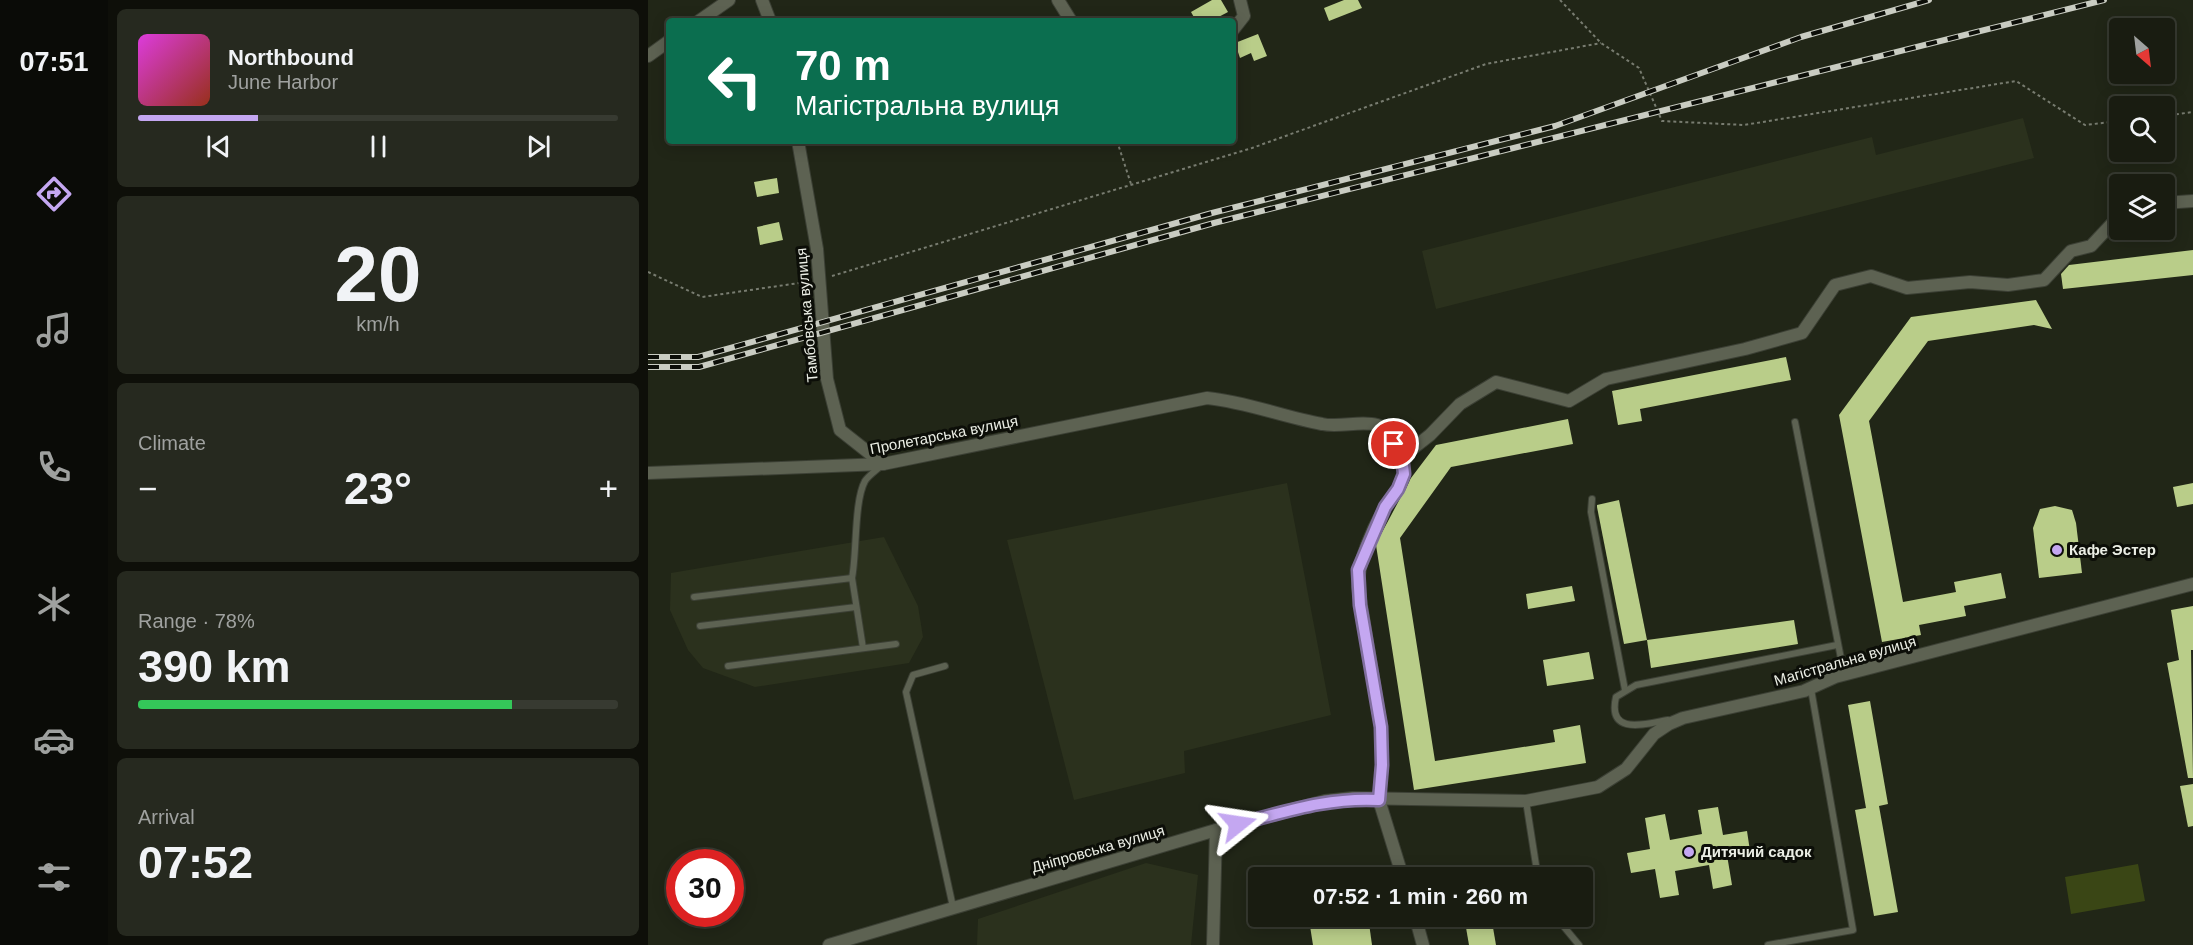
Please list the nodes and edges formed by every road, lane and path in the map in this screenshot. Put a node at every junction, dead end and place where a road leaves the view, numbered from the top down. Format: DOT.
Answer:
graph roads {
  1 [pos="729,0"];
  2 [pos="762,0"];
  3 [pos="1058,0"];
  4 [pos="1240,0"];
  5 [pos="1560,0"];
  6 [pos="703,18"];
  7 [pos="770,18"];
  8 [pos="1069,18"];
  9 [pos="1236,26"];
  10 [pos="648,39"];
  11 [pos="1601,43"];
  12 [pos="665,44"];
  13 [pos="648,56"];
  14 [pos="2193,112"];
  15 [pos="2175,114"];
  16 [pos="2109,122"];
  17 [pos="799,144"];
  18 [pos="1118,144"];
  19 [pos="1131,185"];
  20 [pos="2193,201"];
  21 [pos="2175,202"];
  22 [pos="2109,227"];
  23 [pos="648,272"];
  24 [pos="819,280"];
  25 [pos="1795,422"];
  26 [pos="1402,457"];
  27 [pos="883,464"];
  28 [pos="648,473"];
  29 [pos="1592,499"];
  30 [pos="852,578"];
  31 [pos="2193,584"];
  32 [pos="694,597"];
  33 [pos="856,608"];
  34 [pos="700,626"];
  35 [pos="896,644"];
  36 [pos="1837,645"];
  37 [pos="863,648"];
  38 [pos="728,666"];
  39 [pos="945,666"];
  40 [pos="1844,675"];
  41 [pos="1810,688"];
  42 [pos="1625,690"];
  43 [pos="1683,718"];
  44 [pos="1379,800"];
  45 [pos="1526,801"];
  46 [pos="1216,830"];
  47 [pos="1399,867"];
  48 [pos="1537,867"];
  49 [pos="953,908"];
  50 [pos="1417,927"];
  51 [pos="1564,927"];
  52 [pos="829,945"];
  53 [pos="1214,945"];
  54 [pos="1423,945"];
  55 [pos="1579,945"];
  56 [pos="1768,945"];
  1 -- 6 [label="street"];
  2 -- 7 [label="street"];
  3 -- 8 [label="street"];
  4 -- 9 [label="street"];
  5 -- 11 [label="path"];
  10 -- 12 [label="street"];
  11 -- 16 [label="path"];
  11 -- 19 [label="path"];
  12 -- 13 [label="street"];
  14 -- 15 [label="path"];
  17 -- 24 [label="street, Тамбовська вулиця"];
  18 -- 19 [label="path"];
  19 -- 24 [label="path"];
  20 -- 21 [label="street"];
  22 -- 26 [label="street"];
  23 -- 24 [label="path"];
  24 -- 27 [label="street, Тамбовська вулиця"];
  25 -- 36 [label="lane"];
  26 -- 27 [label="street, Пролетарська вулиця"];
  26 -- 44 [label="street"];
  27 -- 28 [label="street, Пролетарська вулиця"];
  27 -- 30 [label="lane"];
  29 -- 42 [label="lane"];
  30 -- 32 [label="lane"];
  30 -- 33 [label="lane"];
  31 -- 40 [label="street, Магістральна вулиця"];
  33 -- 34 [label="lane"];
  33 -- 37 [label="lane"];
  35 -- 37 [label="lane"];
  36 -- 40 [label="lane"];
  36 -- 42 [label="lane"];
  37 -- 38 [label="lane"];
  39 -- 49 [label="lane"];
  40 -- 41 [label="street, Магістральна вулиця"];
  41 -- 43 [label="street, Магістральна вулиця"];
  41 -- 56 [label="lane"];
  42 -- 43 [label="lane"];
  43 -- 45 [label="street, Магістральна вулиця"];
  44 -- 45 [label="street, Магістральна вулиця"];
  44 -- 46 [label="street, Дніпровська вулиця"];
  44 -- 47 [label="street"];
  45 -- 48 [label="lane"];
  46 -- 49 [label="street, Дніпровська вулиця"];
  46 -- 53 [label="street"];
  49 -- 52 [label="street, Дніпровська вулиця"];
  50 -- 54 [label="street"];
  51 -- 55 [label="lane"];
}
